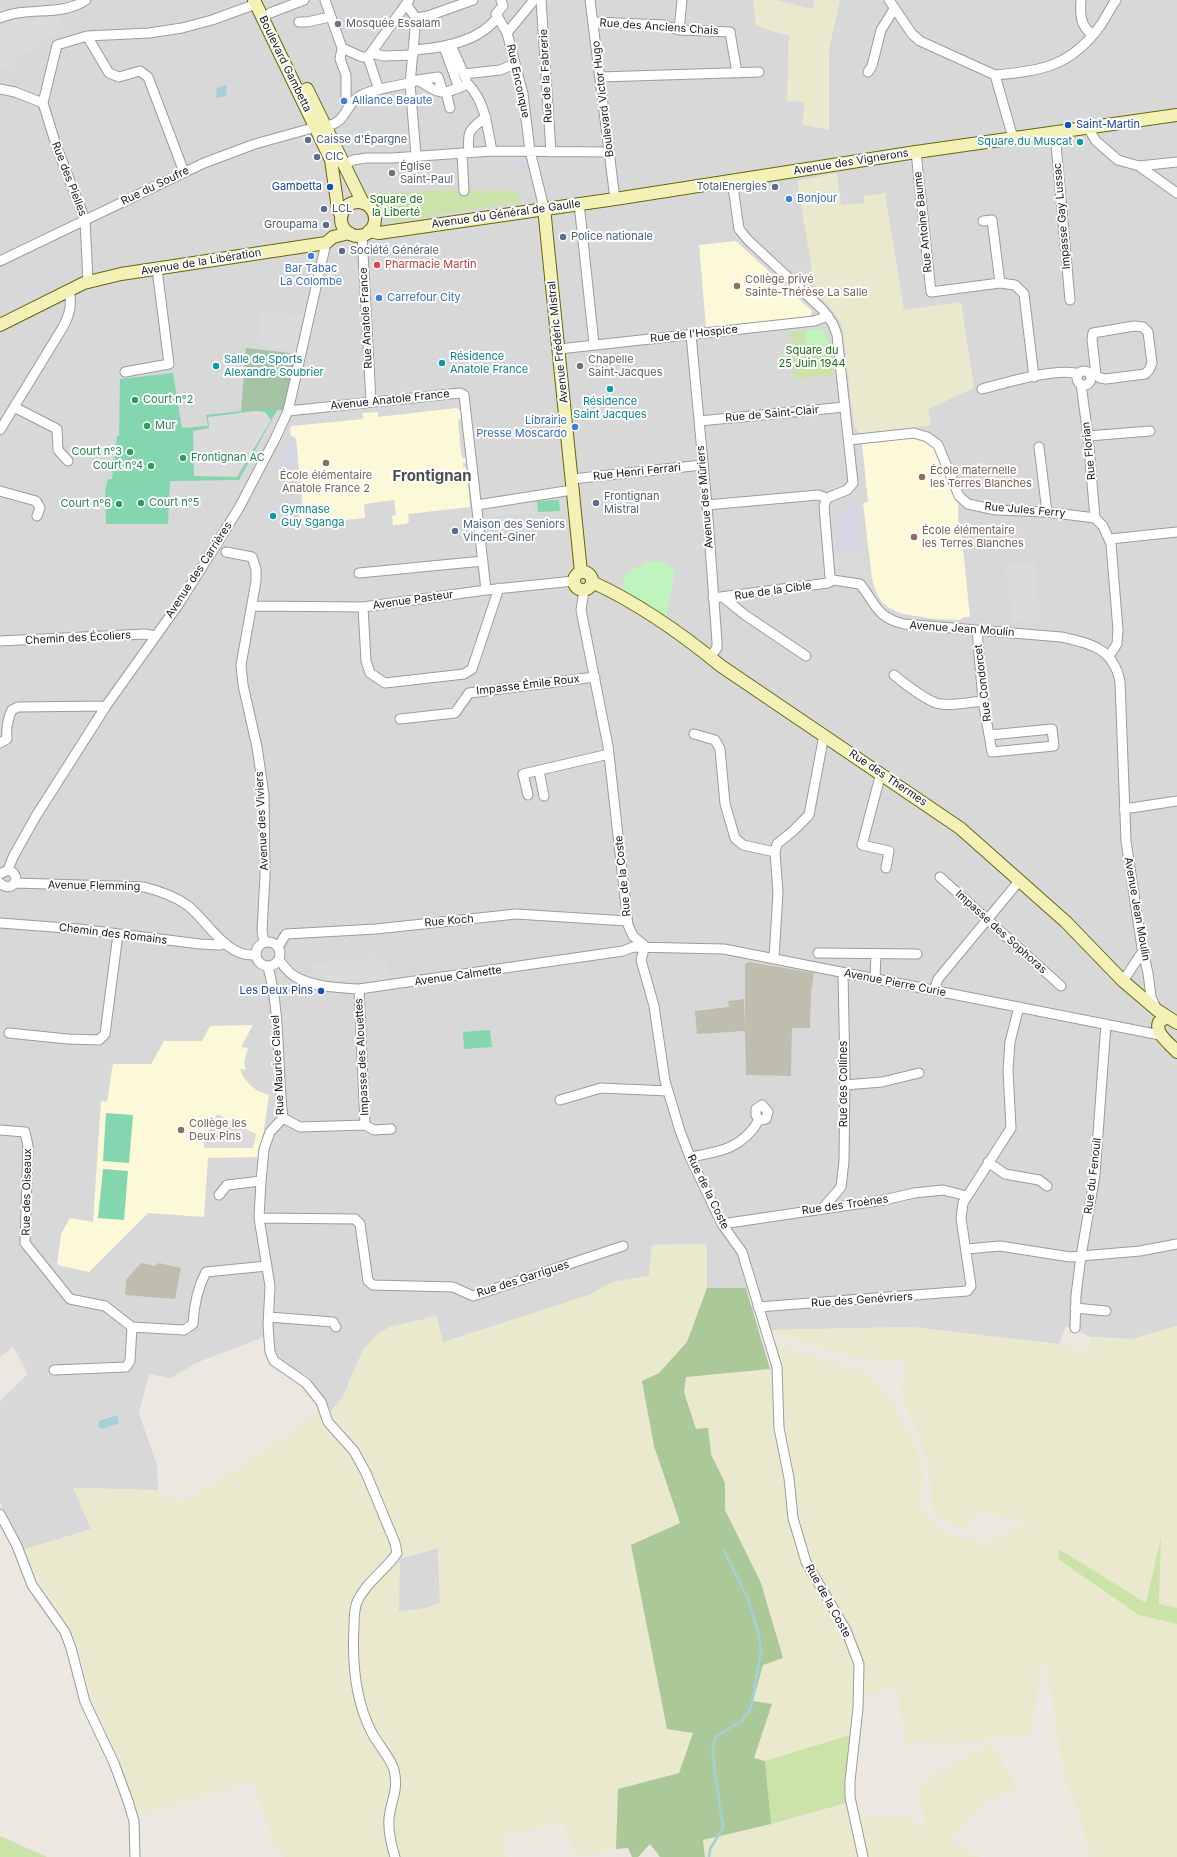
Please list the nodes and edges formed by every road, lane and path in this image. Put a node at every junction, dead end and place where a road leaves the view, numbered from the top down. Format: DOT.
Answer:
graph roads {
  1 [pos="86,0"];
  2 [pos="304,0"];
  3 [pos="325,0"];
  4 [pos="473,0"];
  5 [pos="502,0"];
  6 [pos="534,0"];
  7 [pos="541,0"];
  8 [pos="590,0"];
  9 [pos="682,0"];
  10 [pos="889,0"];
  11 [pos="1081,0"];
  12 [pos="1116,0"];
  13 [pos="258,1"];
  14 [pos="408,2"];
  15 [pos="894,9"];
  16 [pos="270,13"];
  17 [pos="496,16"];
  18 [pos="330,17"];
  19 [pos="0,18"];
  20 [pos="416,18"];
  21 [pos="299,22"];
  22 [pos="594,22"];
  23 [pos="679,30"];
  24 [pos="508,33"];
  25 [pos="1093,35"];
  26 [pos="87,36"];
  27 [pos="448,46"];
  28 [pos="342,48"];
  29 [pos="414,53"];
  30 [pos="369,55"];
  31 [pos="515,64"];
  32 [pos="759,72"];
  33 [pos="868,72"];
  34 [pos="737,73"];
  35 [pos="464,74"];
  36 [pos="995,75"];
  37 [pos="600,77"];
  38 [pos="414,82"];
  39 [pos="468,84"];
  40 [pos="459,88"];
  41 [pos="0,89"];
  42 [pos="379,90"];
  43 [pos="445,92"];
  44 [pos="43,103"];
  45 [pos="350,106"];
  46 [pos="450,108"];
  47 [pos="1177,115"];
  48 [pos="486,117"];
  49 [pos="321,127"];
  50 [pos="1088,128"];
  51 [pos="1055,133"];
  52 [pos="1013,138"];
  53 [pos="492,151"];
  54 [pos="530,151"];
  55 [pos="551,152"];
  56 [pos="609,152"];
  57 [pos="916,152"];
  58 [pos="465,153"];
  59 [pos="416,155"];
  60 [pos="1177,162"];
  61 [pos="344,165"];
  62 [pos="1140,166"];
  63 [pos="184,172"];
  64 [pos="333,175"];
  65 [pos="732,180"];
  66 [pos="464,191"];
  67 [pos="1177,193"];
  68 [pos="615,198"];
  69 [pos="363,203"];
  70 [pos="579,203"];
  71 [pos="544,208"];
  72 [pos="374,217"];
  73 [pos="341,218"];
  74 [pos="85,220"];
  75 [pos="983,221"];
  76 [pos="397,229"];
  77 [pos="349,233"];
  78 [pos="365,233"];
  79 [pos="330,240"];
  80 [pos="0,261"];
  81 [pos="157,269"];
  82 [pos="88,281"];
  83 [pos="1000,283"];
  84 [pos="69,290"];
  85 [pos="1070,300"];
  86 [pos="828,316"];
  87 [pos="0,325"];
  88 [pos="691,335"];
  89 [pos="594,344"];
  90 [pos="559,349"];
  91 [pos="125,372"];
  92 [pos="1079,374"];
  93 [pos="1093,376"];
  94 [pos="1034,377"];
  95 [pos="1081,384"];
  96 [pos="982,388"];
  97 [pos="370,401"];
  98 [pos="14,406"];
  99 [pos="845,407"];
  100 [pos="288,411"];
  101 [pos="699,421"];
  102 [pos="0,430"];
  103 [pos="1150,431"];
  104 [pos="1088,436"];
  105 [pos="849,440"];
  106 [pos="1039,447"];
  107 [pos="68,461"];
  108 [pos="702,465"];
  109 [pos="572,484"];
  110 [pos="0,491"];
  111 [pos="827,498"];
  112 [pos="477,505"];
  113 [pos="707,505"];
  114 [pos="1047,512"];
  115 [pos="37,516"];
  116 [pos="1095,518"];
  117 [pos="1177,532"];
  118 [pos="1110,539"];
  119 [pos="226,552"];
  120 [pos="483,561"];
  121 [pos="359,573"];
  122 [pos="577,576"];
  123 [pos="833,580"];
  124 [pos="588,586"];
  125 [pos="499,588"];
  126 [pos="486,590"];
  127 [pos="713,598"];
  128 [pos="724,598"];
  129 [pos="252,606"];
  130 [pos="363,607"];
  131 [pos="977,630"];
  132 [pos="155,636"];
  133 [pos="0,641"];
  134 [pos="806,656"];
  135 [pos="1109,656"];
  136 [pos="710,657"];
  137 [pos="894,675"];
  138 [pos="595,677"];
  139 [pos="984,701"];
  140 [pos="106,706"];
  141 [pos="400,719"];
  142 [pos="3,729"];
  143 [pos="694,734"];
  144 [pos="824,735"];
  145 [pos="990,735"];
  146 [pos="0,743"];
  147 [pos="609,754"];
  148 [pos="539,771"];
  149 [pos="881,773"];
  150 [pos="528,795"];
  151 [pos="544,796"];
  152 [pos="1177,801"];
  153 [pos="1124,808"];
  154 [pos="775,852"];
  155 [pos="886,868"];
  156 [pos="4,872"];
  157 [pos="940,877"];
  158 [pos="1020,880"];
  159 [pos="15,883"];
  160 [pos="0,884"];
  161 [pos="988,919"];
  162 [pos="627,921"];
  163 [pos="0,923"];
  164 [pos="118,934"];
  165 [pos="264,942"];
  166 [pos="226,943"];
  167 [pos="645,946"];
  168 [pos="278,947"];
  169 [pos="1143,951"];
  170 [pos="818,953"];
  171 [pos="917,954"];
  172 [pos="255,955"];
  173 [pos="876,955"];
  174 [pos="774,958"];
  175 [pos="279,960"];
  176 [pos="268,967"];
  177 [pos="843,973"];
  178 [pos="875,978"];
  179 [pos="1123,981"];
  180 [pos="1061,986"];
  181 [pos="359,989"];
  182 [pos="934,990"];
  183 [pos="1019,1007"];
  184 [pos="1166,1021"];
  185 [pos="1106,1024"];
  186 [pos="9,1033"];
  187 [pos="1177,1052"];
  188 [pos="919,1073"];
  189 [pos="845,1085"];
  190 [pos="668,1091"];
  191 [pos="560,1100"];
  192 [pos="283,1118"];
  193 [pos="759,1120"];
  194 [pos="365,1125"];
  195 [pos="391,1129"];
  196 [pos="0,1130"];
  197 [pos="690,1157"];
  198 [pos="988,1162"];
  199 [pos="261,1181"];
  200 [pos="1047,1186"];
  201 [pos="838,1193"];
  202 [pos="219,1195"];
  203 [pos="967,1196"];
  204 [pos="843,1206"];
  205 [pos="823,1208"];
  206 [pos="259,1218"];
  207 [pos="722,1224"];
  208 [pos="1177,1244"];
  209 [pos="623,1246"];
  210 [pos="967,1249"];
  211 [pos="1081,1256"];
  212 [pos="267,1266"];
  213 [pos="758,1307"];
  214 [pos="1075,1308"];
  215 [pos="1106,1311"];
  216 [pos="269,1317"];
  217 [pos="132,1327"];
  218 [pos="336,1327"];
  219 [pos="1074,1328"];
  220 [pos="54,1370"];
  221 [pos="0,1514"];
  222 [pos="135,1857"];
  223 [pos="395,1857"];
  224 [pos="863,1857"];
  1 -- 19 [label="street"];
  2 -- 16 [label="street"];
  3 -- 18 [label="street"];
  4 -- 20 [label="street"];
  5 -- 17 [label="street"];
  6 -- 24 [label="street"];
  7 -- 55 [label="street, Rue de la Fabrerie"];
  8 -- 22 [label="street, Boulevard Victor Hugo"];
  9 -- 23 [label="street"];
  10 -- 15 [label="street"];
  11 -- 25 [label="street"];
  12 -- 25 [label="street"];
  13 -- 16 [label="main road, Boulevard Gambetta"];
  13 -- 26 [label="street"];
  13 -- 49 [label="main road, Boulevard Gambetta"];
  14 -- 20 [label="street"];
  14 -- 30 [label="street"];
  15 -- 33 [label="street"];
  15 -- 36 [label="street"];
  16 -- 49 [label="main road, Boulevard Gambetta"];
  17 -- 24 [label="street, Rue Enconque"];
  17 -- 27 [label="street"];
  18 -- 21 [label="street"];
  18 -- 28 [label="street"];
  20 -- 29 [label="street"];
  22 -- 23 [label="street, Rue des Anciens Chais"];
  22 -- 37 [label="street, Boulevard Victor Hugo"];
  23 -- 34 [label="street, Rue des Anciens Chais"];
  24 -- 31 [label="street, Rue Enconque"];
  25 -- 36 [label="street"];
  26 -- 44 [label="street"];
  26 -- 63 [label="street"];
  27 -- 29 [label="street"];
  27 -- 35 [label="street"];
  27 -- 40 [label="street"];
  28 -- 30 [label="street"];
  28 -- 45 [label="street"];
  29 -- 30 [label="street"];
  29 -- 38 [label="street"];
  30 -- 42 [label="street"];
  31 -- 35 [label="street"];
  31 -- 54 [label="street, Rue Enconque"];
  32 -- 34 [label="street"];
  34 -- 37 [label="street"];
  35 -- 39 [label="street"];
  36 -- 52 [label="street"];
  37 -- 56 [label="street, Boulevard Victor Hugo"];
  38 -- 42 [label="street, Rue du Soufre"];
  38 -- 43 [label="street"];
  38 -- 43 [label="street, Rue du Soufre"];
  38 -- 59 [label="street"];
  39 -- 40 [label="street"];
  39 -- 48 [label="street"];
  40 -- 43 [label="street"];
  41 -- 44 [label="street"];
  42 -- 45 [label="street, Rue du Soufre"];
  43 -- 46 [label="street"];
  44 -- 74 [label="street, Rue des Pielles"];
  45 -- 49 [label="street, Rue du Soufre"];
  47 -- 50 [label="main road, Avenue des Vignerons"];
  48 -- 53 [label="street"];
  48 -- 58 [label="street"];
  49 -- 61 [label="main road, Boulevard Gambetta"];
  49 -- 63 [label="street, Rue du Soufre"];
  49 -- 64 [label="main road, Boulevard Gambetta"];
  50 -- 51 [label="main road, Avenue des Vignerons"];
  50 -- 62 [label="street"];
  51 -- 52 [label="main road, Avenue des Vignerons"];
  51 -- 85 [label="street, Impasse Gay Lussac"];
  52 -- 57 [label="main road, Avenue des Vignerons"];
  53 -- 54 [label="street"];
  53 -- 58 [label="street"];
  54 -- 55 [label="street"];
  54 -- 71 [label="street, Rue Enconque"];
  55 -- 56 [label="street"];
  56 -- 68 [label="street, Boulevard Victor Hugo"];
  57 -- 65 [label="main road, Avenue des Vignerons"];
  57 -- 83 [label="street, Rue Antoine Baume"];
  58 -- 59 [label="street"];
  58 -- 66 [label="street"];
  59 -- 61 [label="street"];
  60 -- 62 [label="street"];
  61 -- 64 [label="main road"];
  61 -- 69 [label="main road, Boulevard Gambetta"];
  62 -- 67 [label="street"];
  63 -- 74 [label="street, Rue du Soufre"];
  64 -- 73 [label="main road, Boulevard Gambetta"];
  65 -- 68 [label="main road, Avenue des Vignerons"];
  65 -- 86 [label="street"];
  68 -- 70 [label="main road, Avenue du Général de Gaulle"];
  69 -- 72 [label="main road"];
  69 -- 73 [label="main road"];
  70 -- 71 [label="main road, Avenue du Général de Gaulle"];
  70 -- 89 [label="street"];
  71 -- 76 [label="main road, Avenue du Général de Gaulle"];
  71 -- 90 [label="main road, Avenue Frédéric Mistral"];
  72 -- 76 [label="main road"];
  72 -- 78 [label="main road"];
  73 -- 77 [label="main road"];
  73 -- 79 [label="main road"];
  74 -- 80 [label="street, Rue du Soufre"];
  74 -- 82 [label="street, Rue des Pielles"];
  75 -- 83 [label="street"];
  76 -- 78 [label="main road, Avenue du Général de Gaulle"];
  77 -- 78 [label="main road"];
  77 -- 79 [label="main road, Avenue de la Libération"];
  78 -- 97 [label="street, Rue Anatole France"];
  79 -- 81 [label="main road, Avenue de la Libération"];
  79 -- 100 [label="street, Avenue des Carrières"];
  81 -- 82 [label="main road, Avenue de la Libération"];
  81 -- 91 [label="street"];
  82 -- 84 [label="main road, Avenue de la Libération"];
  83 -- 94 [label="street"];
  84 -- 87 [label="main road, Avenue de la Libération"];
  84 -- 98 [label="street"];
  86 -- 88 [label="street, Rue de l'Hospice"];
  86 -- 99 [label="street"];
  88 -- 89 [label="street, Rue de l'Hospice"];
  88 -- 101 [label="street, Avenue des Mûriers"];
  89 -- 90 [label="street, Rue de l'Hospice"];
  90 -- 109 [label="main road, Avenue Frédéric Mistral"];
  92 -- 93 [label="street"];
  92 -- 94 [label="street"];
  92 -- 95 [label="street"];
  93 -- 93 [label="street"];
  93 -- 95 [label="street"];
  94 -- 96 [label="street"];
  95 -- 104 [label="street, Rue Florian"];
  97 -- 100 [label="street, Avenue Anatole France"];
  97 -- 112 [label="street, Avenue Anatole France"];
  98 -- 102 [label="street"];
  98 -- 107 [label="street"];
  99 -- 101 [label="street, Rue de Saint-Clair"];
  99 -- 105 [label="street"];
  100 -- 132 [label="street, Avenue des Carrières"];
  101 -- 108 [label="street, Avenue des Mûriers"];
  103 -- 104 [label="street"];
  104 -- 116 [label="street, Rue Florian"];
  105 -- 111 [label="street"];
  105 -- 114 [label="street, Rue Jules Ferry"];
  106 -- 114 [label="street"];
  108 -- 109 [label="street, Rue Henri Ferrari"];
  108 -- 113 [label="street, Avenue des Mûriers"];
  109 -- 112 [label="street, Rue Henri Ferrari"];
  109 -- 122 [label="main road, Avenue Frédéric Mistral"];
  110 -- 115 [label="street"];
  111 -- 113 [label="street"];
  111 -- 123 [label="street"];
  112 -- 120 [label="street, Avenue Anatole France"];
  113 -- 127 [label="street, Avenue des Mûriers"];
  114 -- 116 [label="street, Rue Jules Ferry"];
  116 -- 118 [label="street"];
  117 -- 118 [label="street"];
  118 -- 135 [label="street"];
  119 -- 129 [label="street, Avenue des Viviers"];
  120 -- 121 [label="street"];
  120 -- 126 [label="street, Avenue Anatole France"];
  122 -- 124 [label="main road, Rue des Thermes"];
  122 -- 125 [label="street, Avenue Pasteur"];
  123 -- 128 [label="street, Rue de la Cible"];
  123 -- 131 [label="street, Avenue Jean Moulin"];
  124 -- 136 [label="main road, Rue des Thermes"];
  124 -- 138 [label="street, Rue de la Coste"];
  125 -- 126 [label="street, Avenue Pasteur"];
  125 -- 130 [label="street"];
  126 -- 130 [label="street, Avenue Pasteur"];
  127 -- 128 [label="street, Rue de la Cible"];
  127 -- 136 [label="street, Avenue des Mûriers"];
  128 -- 134 [label="street"];
  129 -- 130 [label="street, Avenue Pasteur"];
  129 -- 165 [label="street, Avenue des Viviers"];
  131 -- 135 [label="street, Avenue Jean Moulin"];
  131 -- 139 [label="street, Rue Condorcet"];
  132 -- 133 [label="street, Chemin des Écoliers"];
  132 -- 140 [label="street, Avenue des Carrières"];
  135 -- 153 [label="street, Avenue Jean Moulin"];
  136 -- 144 [label="main road, Rue des Thermes"];
  137 -- 139 [label="street"];
  138 -- 141 [label="street, Impasse Émile Roux"];
  138 -- 147 [label="street, Rue de la Coste"];
  139 -- 145 [label="street, Rue Condorcet"];
  140 -- 142 [label="street"];
  140 -- 156 [label="street, Avenue des Carrières"];
  142 -- 146 [label="street"];
  143 -- 154 [label="street"];
  144 -- 149 [label="main road, Rue des Thermes"];
  144 -- 154 [label="street"];
  145 -- 145 [label="street, Rue Condorcet"];
  147 -- 148 [label="street"];
  147 -- 162 [label="street, Rue de la Coste"];
  148 -- 150 [label="street"];
  148 -- 151 [label="street"];
  149 -- 155 [label="street"];
  149 -- 158 [label="main road, Rue des Thermes"];
  152 -- 153 [label="street"];
  153 -- 169 [label="street, Avenue Jean Moulin"];
  154 -- 174 [label="street"];
  156 -- 159 [label="street"];
  157 -- 161 [label="street, Impasse des Sophoras"];
  158 -- 161 [label="street"];
  158 -- 179 [label="main road, Rue des Thermes"];
  159 -- 160 [label="street, Avenue Flemming"];
  159 -- 166 [label="street, Avenue Flemming"];
  161 -- 180 [label="street, Impasse des Sophoras"];
  161 -- 182 [label="street"];
  162 -- 167 [label="street, Rue de la Coste"];
  162 -- 168 [label="street, Rue Koch"];
  163 -- 164 [label="street, Chemin des Romains"];
  164 -- 166 [label="street, Chemin des Romains"];
  164 -- 186 [label="street"];
  165 -- 168 [label="street"];
  165 -- 172 [label="street"];
  166 -- 172 [label="street, Avenue Flemming"];
  167 -- 174 [label="street, Avenue Pierre Curie"];
  167 -- 181 [label="street, Avenue Calmette"];
  167 -- 190 [label="street, Rue de la Coste"];
  168 -- 175 [label="street"];
  169 -- 179 [label="street"];
  169 -- 184 [label="street, Avenue Jean Moulin"];
  170 -- 173 [label="street"];
  171 -- 173 [label="street"];
  172 -- 176 [label="street"];
  173 -- 178 [label="street"];
  174 -- 177 [label="street, Avenue Pierre Curie"];
  175 -- 176 [label="street"];
  175 -- 181 [label="street, Avenue Calmette"];
  176 -- 192 [label="street, Rue Maurice Clavel"];
  177 -- 178 [label="street, Avenue Pierre Curie"];
  177 -- 189 [label="street, Rue des Collines"];
  178 -- 182 [label="street, Avenue Pierre Curie"];
  179 -- 184 [label="main road, Rue des Thermes"];
  181 -- 194 [label="street, Impasse des Alouettes"];
  182 -- 183 [label="street, Avenue Pierre Curie"];
  183 -- 185 [label="street, Avenue Pierre Curie"];
  183 -- 198 [label="street"];
  184 -- 185 [label="street, Avenue Pierre Curie"];
  184 -- 187 [label="main road, Rue des Thermes"];
  185 -- 211 [label="street, Rue du Fenouil"];
  188 -- 189 [label="street"];
  189 -- 201 [label="street, Rue des Collines"];
  190 -- 191 [label="street"];
  190 -- 197 [label="street, Rue de la Coste"];
  192 -- 194 [label="street"];
  192 -- 199 [label="street, Rue Maurice Clavel"];
  193 -- 197 [label="street"];
  194 -- 195 [label="street"];
  196 -- 217 [label="street, Rue des Oiseaux"];
  197 -- 207 [label="street, Rue de la Coste"];
  198 -- 200 [label="street"];
  198 -- 203 [label="street"];
  199 -- 202 [label="street"];
  199 -- 206 [label="street, Rue Maurice Clavel"];
  201 -- 204 [label="street"];
  201 -- 205 [label="street"];
  203 -- 204 [label="street, Rue des Troènes"];
  203 -- 210 [label="street"];
  204 -- 205 [label="street, Rue des Troènes"];
  205 -- 207 [label="street, Rue des Troènes"];
  206 -- 209 [label="street, Rue des Garrigues"];
  206 -- 212 [label="street, Rue Maurice Clavel"];
  207 -- 213 [label="street, Rue de la Coste"];
  208 -- 211 [label="street"];
  210 -- 211 [label="street"];
  210 -- 213 [label="street, Rue des Genévriers"];
  211 -- 214 [label="street, Rue du Fenouil"];
  212 -- 216 [label="street, Rue Maurice Clavel"];
  212 -- 217 [label="street"];
  213 -- 224 [label="street, Rue de la Coste"];
  214 -- 215 [label="street"];
  214 -- 219 [label="street, Rue du Fenouil"];
  216 -- 218 [label="street"];
  216 -- 223 [label="street, Rue Maurice Clavel"];
  217 -- 220 [label="street"];
  221 -- 222 [label="street"];
}
